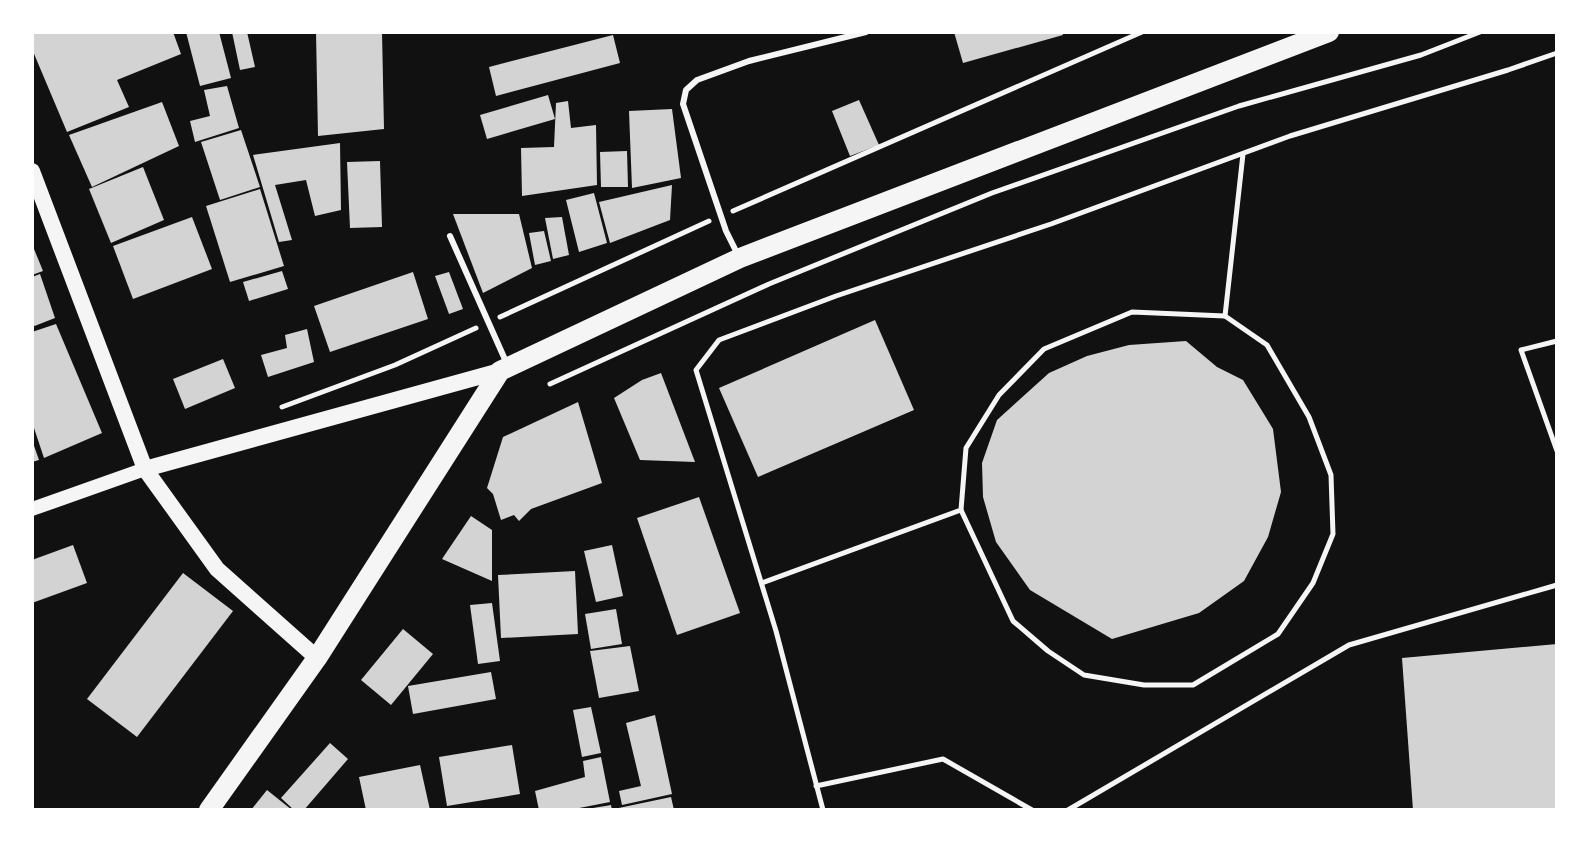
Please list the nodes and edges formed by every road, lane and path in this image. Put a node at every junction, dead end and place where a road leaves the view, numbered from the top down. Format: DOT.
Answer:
graph roads {
  1 [pos="866,32"];
  2 [pos="1142,32"];
  3 [pos="1329,32"];
  4 [pos="1480,32"];
  5 [pos="1557,53"];
  6 [pos="1243,154"];
  7 [pos="32,171"];
  8 [pos="721,215"];
  9 [pos="450,236"];
  10 [pos="740,258"];
  11 [pos="1225,316"];
  12 [pos="488,322"];
  13 [pos="1557,341"];
  14 [pos="504,369"];
  15 [pos="550,384"];
  16 [pos="270,411"];
  17 [pos="1557,451"];
  18 [pos="145,469"];
  19 [pos="32,509"];
  20 [pos="961,510"];
  21 [pos="762,583"];
  22 [pos="1557,585"];
  23 [pos="317,658"];
  24 [pos="816,786"];
  25 [pos="209,810"];
  26 [pos="823,810"];
  27 [pos="1032,810"];
  28 [pos="1068,810"];
  1 -- 8 [label="lane"];
  2 -- 8 [label="path"];
  3 -- 10 [label="main road"];
  4 -- 15 [label="path"];
  5 -- 6 [label="path"];
  6 -- 11 [label="path"];
  6 -- 21 [label="path"];
  7 -- 18 [label="main road"];
  8 -- 10 [label="lane"];
  8 -- 12 [label="path"];
  9 -- 12 [label="lane"];
  10 -- 14 [label="main road"];
  11 -- 20 [label="path"];
  11 -- 20 [label="path"];
  12 -- 14 [label="lane"];
  12 -- 16 [label="path"];
  13 -- 17 [label="path"];
  14 -- 18 [label="main road"];
  14 -- 23 [label="main road"];
  18 -- 19 [label="street"];
  18 -- 23 [label="main road"];
  20 -- 21 [label="path"];
  21 -- 24 [label="path"];
  22 -- 28 [label="path"];
  23 -- 25 [label="main road"];
  24 -- 26 [label="path"];
  24 -- 27 [label="path"];
}
